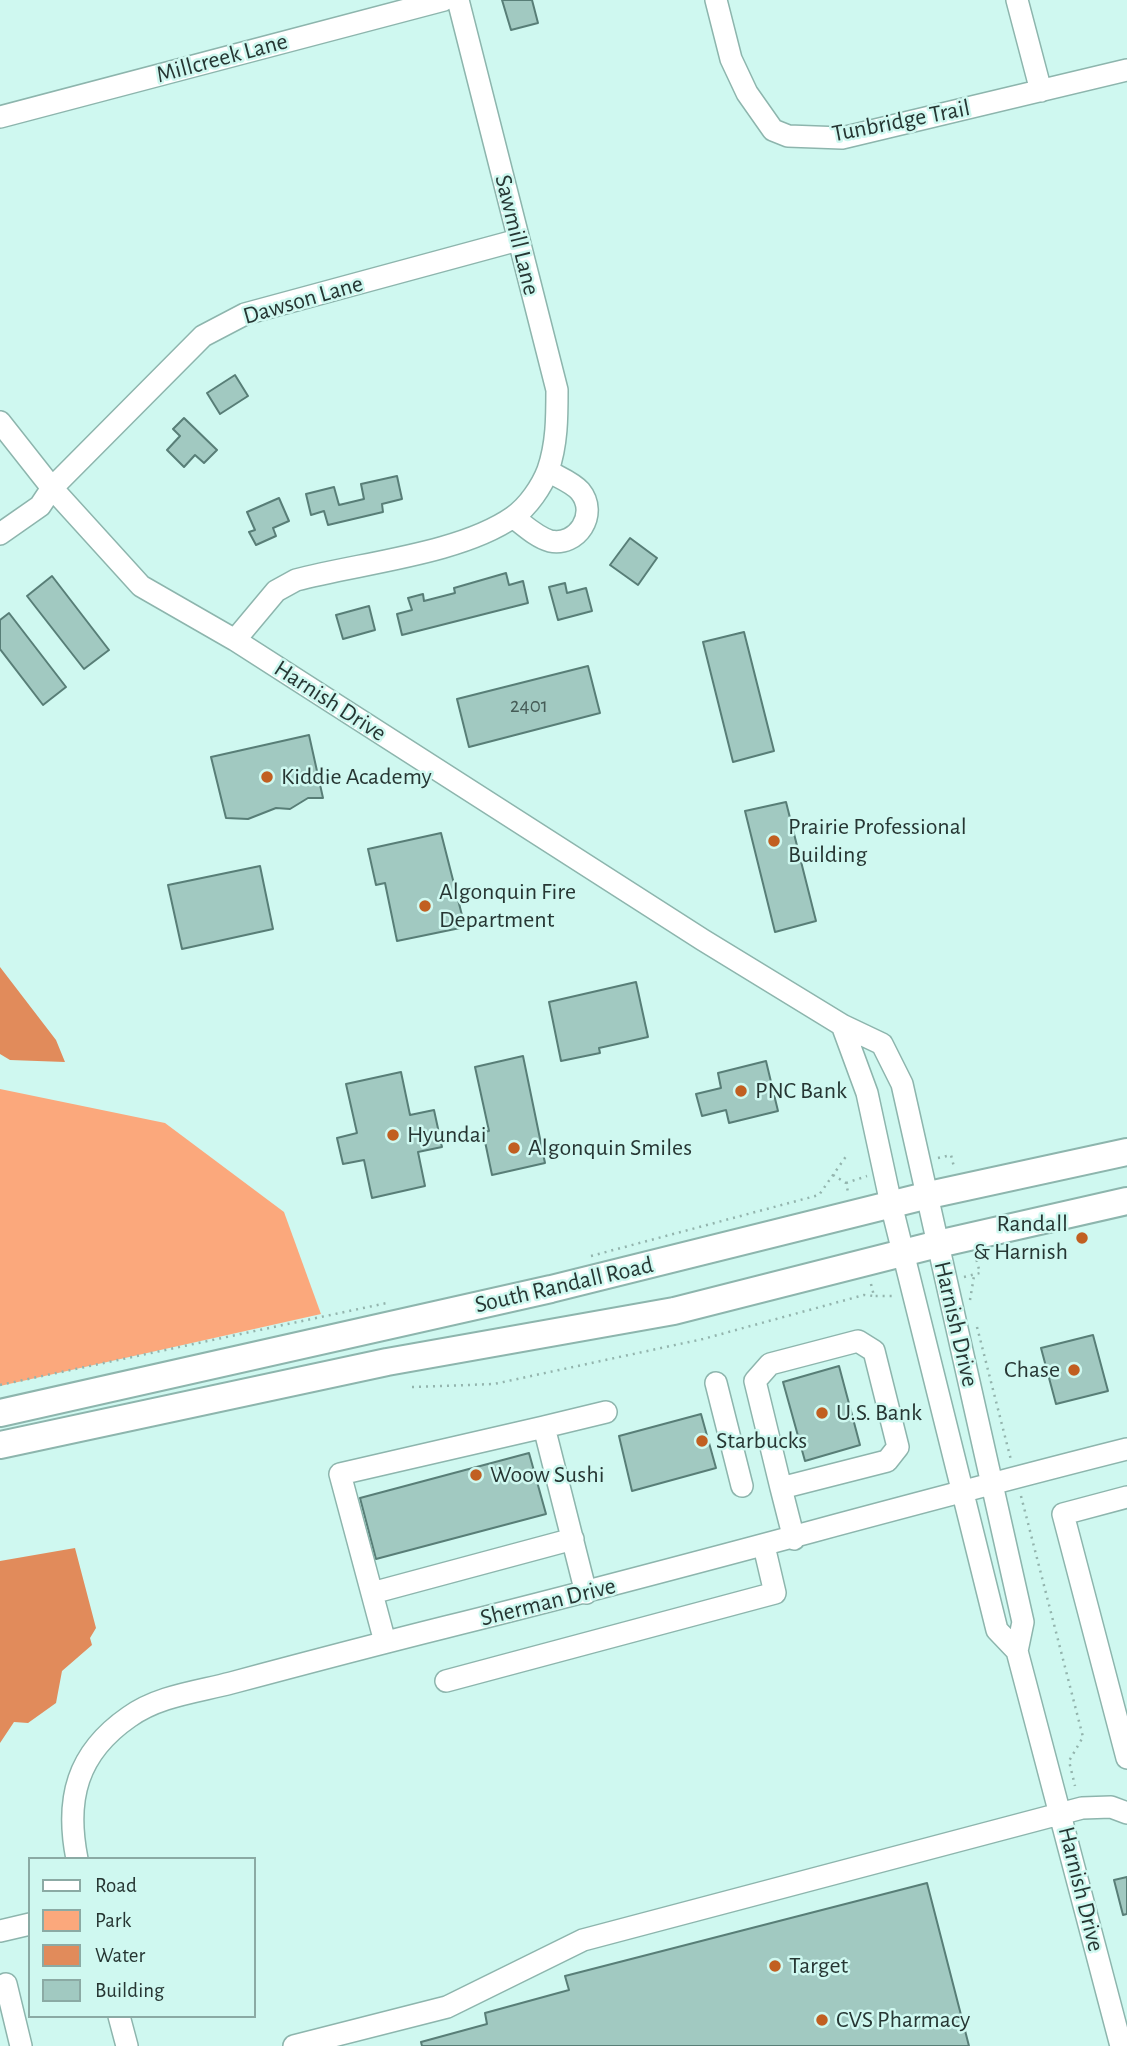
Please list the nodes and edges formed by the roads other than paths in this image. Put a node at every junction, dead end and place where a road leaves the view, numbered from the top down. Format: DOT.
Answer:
graph roads {
  1 [pos="444,0"];
  2 [pos="458,0"];
  3 [pos="716,0"];
  4 [pos="1017,0"];
  5 [pos="1127,69"];
  6 [pos="1041,91"];
  7 [pos="0,117"];
  8 [pos="518,240"];
  9 [pos="0,422"];
  10 [pos="548,471"];
  11 [pos="52,488"];
  12 [pos="513,517"];
  13 [pos="0,534"];
  14 [pos="234,640"];
  15 [pos="842,1025"];
  16 [pos="1127,1152"];
  17 [pos="929,1195"];
  18 [pos="1127,1201"];
  19 [pos="891,1204"];
  20 [pos="938,1244"];
  21 [pos="903,1253"];
  22 [pos="716,1383"];
  23 [pos="606,1412"];
  24 [pos="0,1413"];
  25 [pos="544,1427"];
  26 [pos="0,1445"];
  27 [pos="1127,1449"];
  28 [pos="992,1483"];
  29 [pos="741,1486"];
  30 [pos="781,1488"];
  31 [pos="963,1492"];
  32 [pos="1127,1497"];
  33 [pos="573,1539"];
  34 [pos="794,1539"];
  35 [pos="764,1546"];
  36 [pos="586,1592"];
  37 [pos="372,1593"];
  38 [pos="385,1642"];
  39 [pos="1017,1651"];
  40 [pos="446,1681"];
  41 [pos="1127,1758"];
  42 [pos="1061,1813"];
  43 [pos="1127,1813"];
  44 [pos="77,1857"];
  45 [pos="28,1924"];
  46 [pos="0,1931"];
  47 [pos="5,1984"];
  48 [pos="120,2018"];
  49 [pos="21,2046"];
  50 [pos="127,2046"];
  51 [pos="294,2046"];
  52 [pos="1121,2046"];
  1 -- 7 [label="street, Millcreek Lane"];
  2 -- 8 [label="street, Sawmill Lane"];
  3 -- 6 [label="street, Tunbridge Trail"];
  4 -- 6 [label="street"];
  5 -- 6 [label="street, Tunbridge Trail"];
  8 -- 10 [label="street, Sawmill Lane"];
  8 -- 11 [label="street, Dawson Lane"];
  9 -- 11 [label="street, Harnish Drive"];
  10 -- 12 [label="street, Sawmill Lane"];
  10 -- 12 [label="street"];
  11 -- 13 [label="street, Dawson Lane"];
  11 -- 14 [label="street, Harnish Drive"];
  12 -- 14 [label="street, Sawmill Lane"];
  14 -- 15 [label="street, Harnish Drive"];
  15 -- 17 [label="street, Harnish Drive"];
  15 -- 19 [label="street, Harnish Drive"];
  16 -- 17 [label="main road, South Randall Road"];
  17 -- 19 [label="main road, South Randall Road"];
  17 -- 20 [label="street, Harnish Drive"];
  18 -- 20 [label="main road, South Randall Road"];
  19 -- 21 [label="street, Harnish Drive"];
  19 -- 24 [label="main road, South Randall Road"];
  20 -- 21 [label="main road, South Randall Road"];
  20 -- 28 [label="street, Harnish Drive"];
  21 -- 26 [label="main road, South Randall Road"];
  21 -- 31 [label="street, Harnish Drive"];
  22 -- 29 [label="street"];
  23 -- 25 [label="street"];
  25 -- 33 [label="street"];
  25 -- 37 [label="street"];
  27 -- 28 [label="street, Sherman Drive"];
  28 -- 31 [label="street, Sherman Drive"];
  28 -- 39 [label="street, Harnish Drive"];
  30 -- 30 [label="street"];
  30 -- 34 [label="street"];
  31 -- 34 [label="street, Sherman Drive"];
  31 -- 39 [label="street, Harnish Drive"];
  32 -- 41 [label="street"];
  33 -- 36 [label="street"];
  33 -- 37 [label="street"];
  34 -- 35 [label="street, Sherman Drive"];
  35 -- 36 [label="street, Sherman Drive"];
  35 -- 40 [label="street"];
  36 -- 38 [label="street, Sherman Drive"];
  37 -- 38 [label="street"];
  38 -- 44 [label="street, Sherman Drive"];
  39 -- 42 [label="street, Harnish Drive"];
  42 -- 43 [label="street"];
  42 -- 51 [label="street"];
  42 -- 52 [label="street, Harnish Drive"];
  45 -- 46 [label="street"];
  47 -- 49 [label="street"];
  48 -- 50 [label="street"];
}
